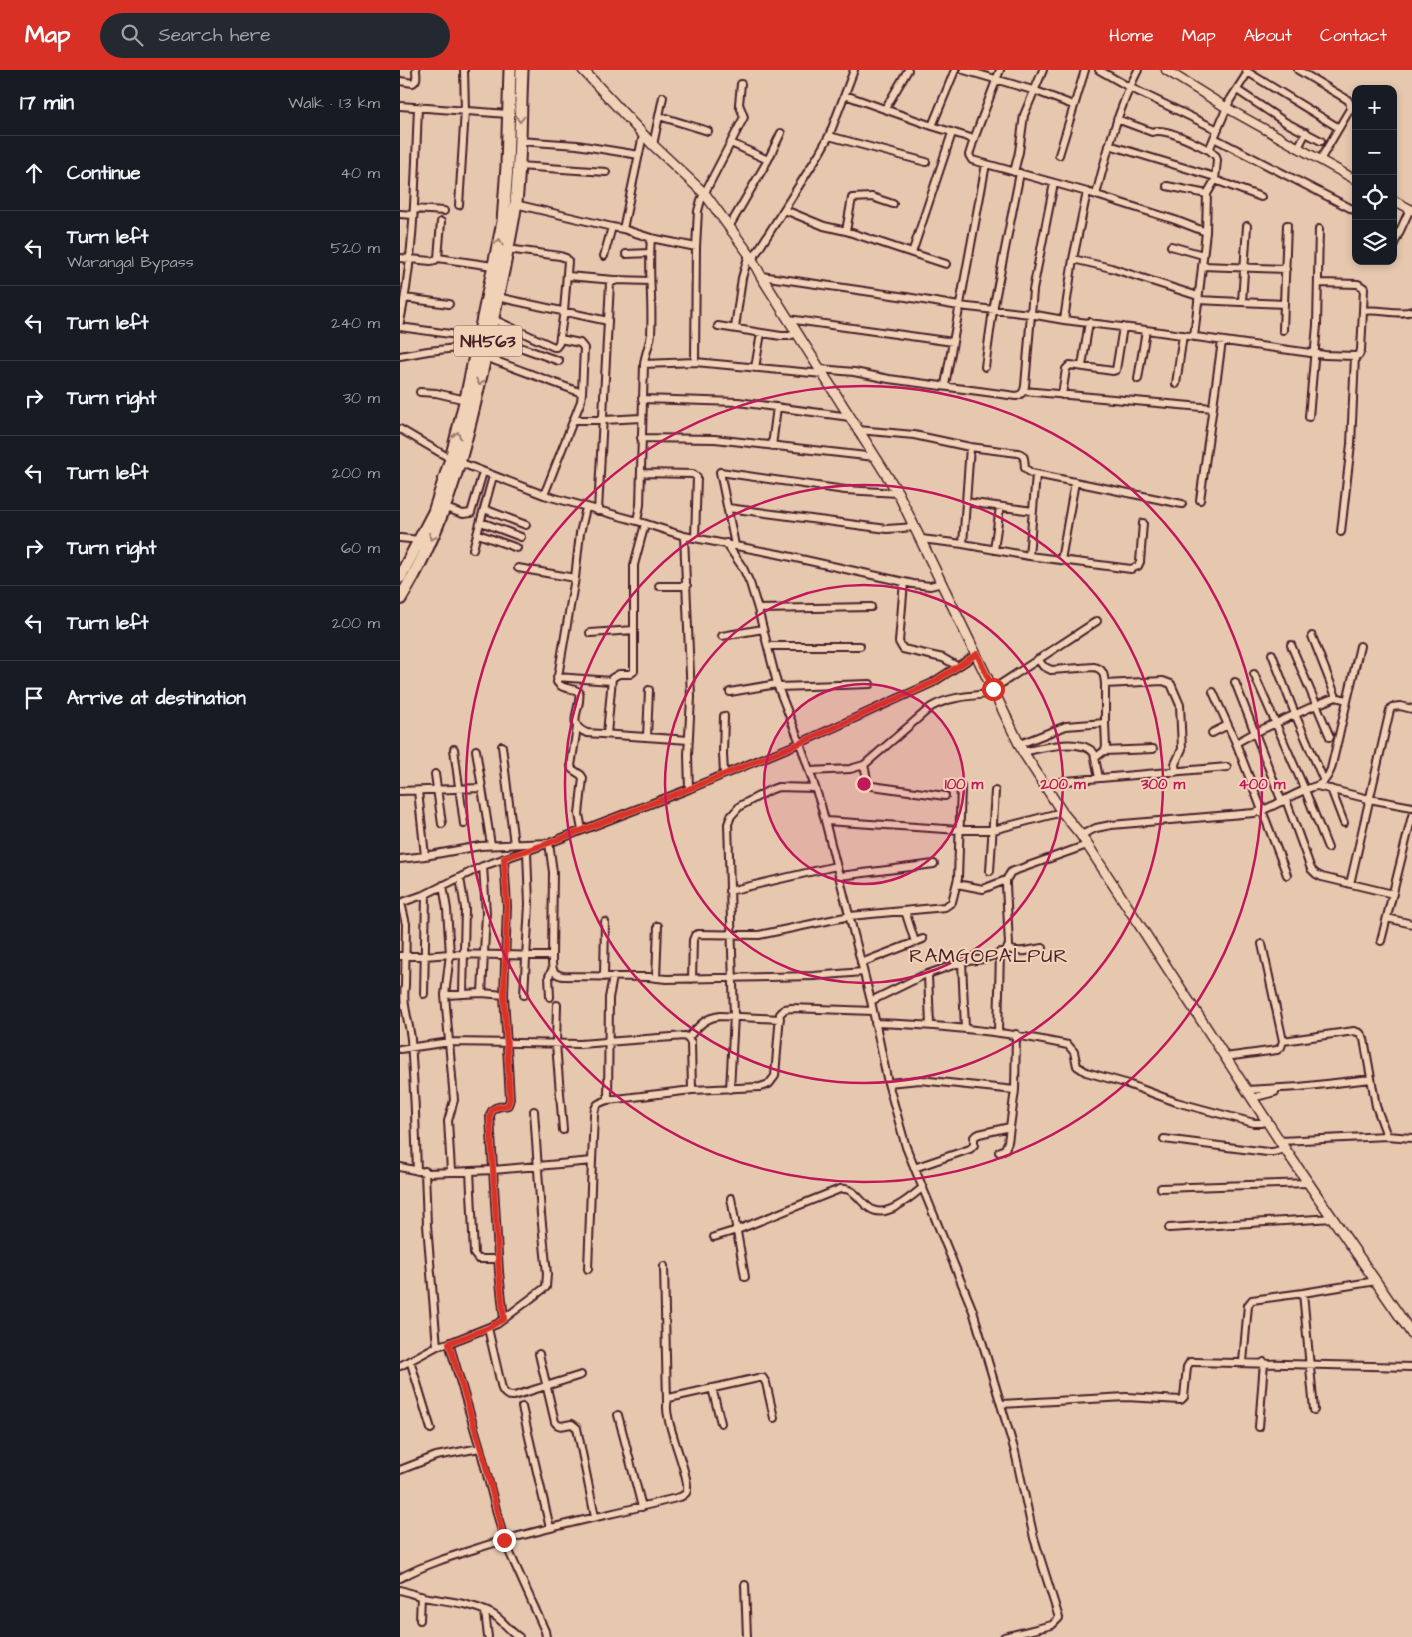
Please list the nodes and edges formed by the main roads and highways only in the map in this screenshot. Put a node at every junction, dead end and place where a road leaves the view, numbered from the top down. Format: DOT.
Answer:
graph roads {
  1 [pos="510,70"];
  2 [pos="522,70"];
  3 [pos="583,70"];
  4 [pos="481,340"];
  5 [pos="455,461"];
  6 [pos="400,577"];
  7 [pos="404,587"];
  8 [pos="400,599"];
  9 [pos="1412,1334"];
  4 -- 1 [label="highway, NH563, one-way"];
  2 -- 4 [label="highway, NH563, one-way"];
  3 -- 9 [label="main road"];
  5 -- 4 [label="highway, NH563, one-way"];
  4 -- 5 [label="highway, NH563, one-way"];
  5 -- 6 [label="highway, NH563"];
  5 -- 7 [label="highway, NH563, one-way"];
  7 -- 8 [label="highway, NH563"];
}
